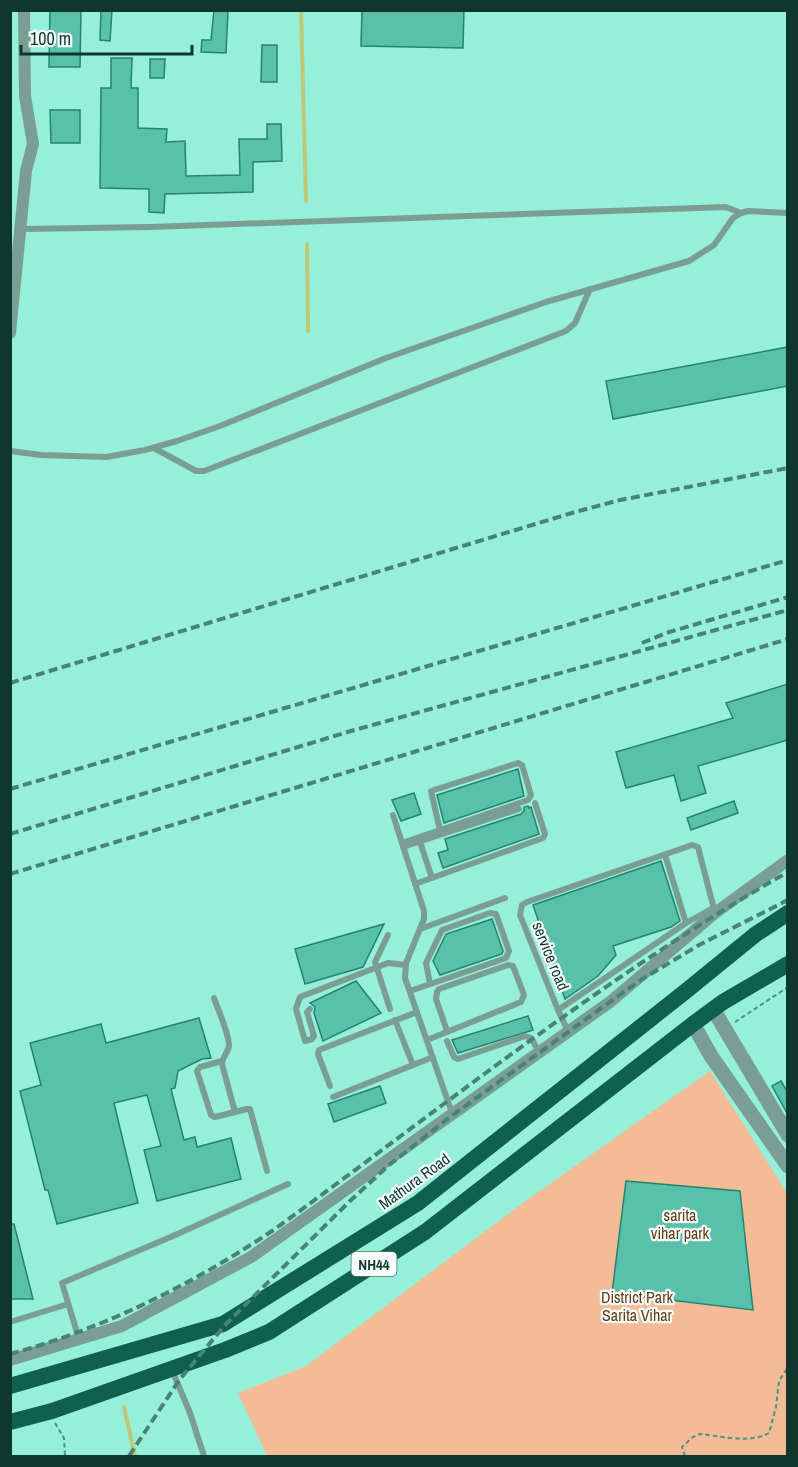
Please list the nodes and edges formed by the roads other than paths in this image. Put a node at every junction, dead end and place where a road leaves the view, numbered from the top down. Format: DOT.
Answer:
graph roads {
  1 [pos="24,10"];
  2 [pos="741,213"];
  3 [pos="788,213"];
  4 [pos="22,229"];
  5 [pos="590,289"];
  6 [pos="10,333"];
  7 [pos="154,448"];
  8 [pos="10,451"];
  9 [pos="535,803"];
  10 [pos="519,809"];
  11 [pos="393,815"];
  12 [pos="440,830"];
  13 [pos="420,842"];
  14 [pos="403,845"];
  15 [pos="665,855"];
  16 [pos="788,860"];
  17 [pos="432,878"];
  18 [pos="415,884"];
  19 [pos="506,898"];
  20 [pos="714,910"];
  21 [pos="788,913"];
  22 [pos="686,923"];
  23 [pos="420,929"];
  24 [pos="388,935"];
  25 [pos="788,964"];
  26 [pos="406,965"];
  27 [pos="376,968"];
  28 [pos="430,984"];
  29 [pos="410,991"];
  30 [pos="214,998"];
  31 [pos="310,1009"];
  32 [pos="390,1009"];
  33 [pos="713,1009"];
  34 [pos="558,1010"];
  35 [pos="417,1011"];
  36 [pos="396,1020"];
  37 [pos="693,1024"];
  38 [pos="447,1031"];
  39 [pos="568,1032"];
  40 [pos="427,1040"];
  41 [pos="447,1041"];
  42 [pos="539,1052"];
  43 [pos="433,1057"];
  44 [pos="222,1061"];
  45 [pos="412,1065"];
  46 [pos="330,1086"];
  47 [pos="333,1097"];
  48 [pos="235,1112"];
  49 [pos="453,1114"];
  50 [pos="788,1135"];
  51 [pos="788,1166"];
  52 [pos="267,1171"];
  53 [pos="288,1184"];
  54 [pos="68,1304"];
  55 [pos="10,1322"];
  56 [pos="78,1339"];
  57 [pos="10,1360"];
  58 [pos="171,1369"];
  59 [pos="10,1386"];
  60 [pos="10,1422"];
  61 [pos="204,1456"];
  1 -- 4 [label="street"];
  2 -- 3 [label="lane"];
  2 -- 4 [label="lane"];
  2 -- 5 [label="lane"];
  4 -- 6 [label="street"];
  5 -- 7 [label="lane"];
  5 -- 7 [label="lane"];
  7 -- 8 [label="lane"];
  9 -- 17 [label="lane"];
  10 -- 13 [label="lane"];
  11 -- 14 [label="lane"];
  12 -- 12 [label="lane"];
  12 -- 14 [label="lane"];
  13 -- 14 [label="lane"];
  13 -- 17 [label="lane"];
  14 -- 18 [label="lane"];
  15 -- 20 [label="lane, service road"];
  15 -- 22 [label="lane"];
  15 -- 34 [label="lane, service road"];
  16 -- 20 [label="street"];
  17 -- 18 [label="lane"];
  18 -- 23 [label="lane"];
  19 -- 23 [label="lane"];
  20 -- 22 [label="lane, service road"];
  20 -- 39 [label="street"];
  21 -- 59 [label="highway, Mathura Road / NH44"];
  22 -- 34 [label="lane, service road"];
  23 -- 26 [label="lane"];
  24 -- 27 [label="lane"];
  25 -- 33 [label="highway, NH44"];
  26 -- 27 [label="lane"];
  26 -- 29 [label="lane"];
  27 -- 31 [label="lane"];
  27 -- 32 [label="lane"];
  28 -- 28 [label="lane"];
  28 -- 29 [label="lane"];
  29 -- 35 [label="lane"];
  30 -- 44 [label="lane"];
  33 -- 37 [label="highway, NH44"];
  33 -- 50 [label="street"];
  34 -- 39 [label="lane"];
  35 -- 36 [label="lane"];
  35 -- 40 [label="lane"];
  36 -- 45 [label="lane"];
  36 -- 46 [label="lane"];
  37 -- 51 [label="street"];
  37 -- 58 [label="highway, NH44"];
  38 -- 38 [label="lane"];
  38 -- 40 [label="lane"];
  39 -- 42 [label="street"];
  40 -- 43 [label="lane"];
  41 -- 42 [label="lane"];
  42 -- 49 [label="street"];
  43 -- 45 [label="lane"];
  43 -- 49 [label="lane"];
  44 -- 48 [label="lane"];
  44 -- 48 [label="lane"];
  45 -- 47 [label="lane"];
  48 -- 52 [label="lane"];
  49 -- 56 [label="street"];
  53 -- 54 [label="lane"];
  54 -- 55 [label="lane"];
  54 -- 56 [label="lane"];
  56 -- 57 [label="street"];
  58 -- 60 [label="highway, NH44"];
  58 -- 61 [label="lane"];
}
